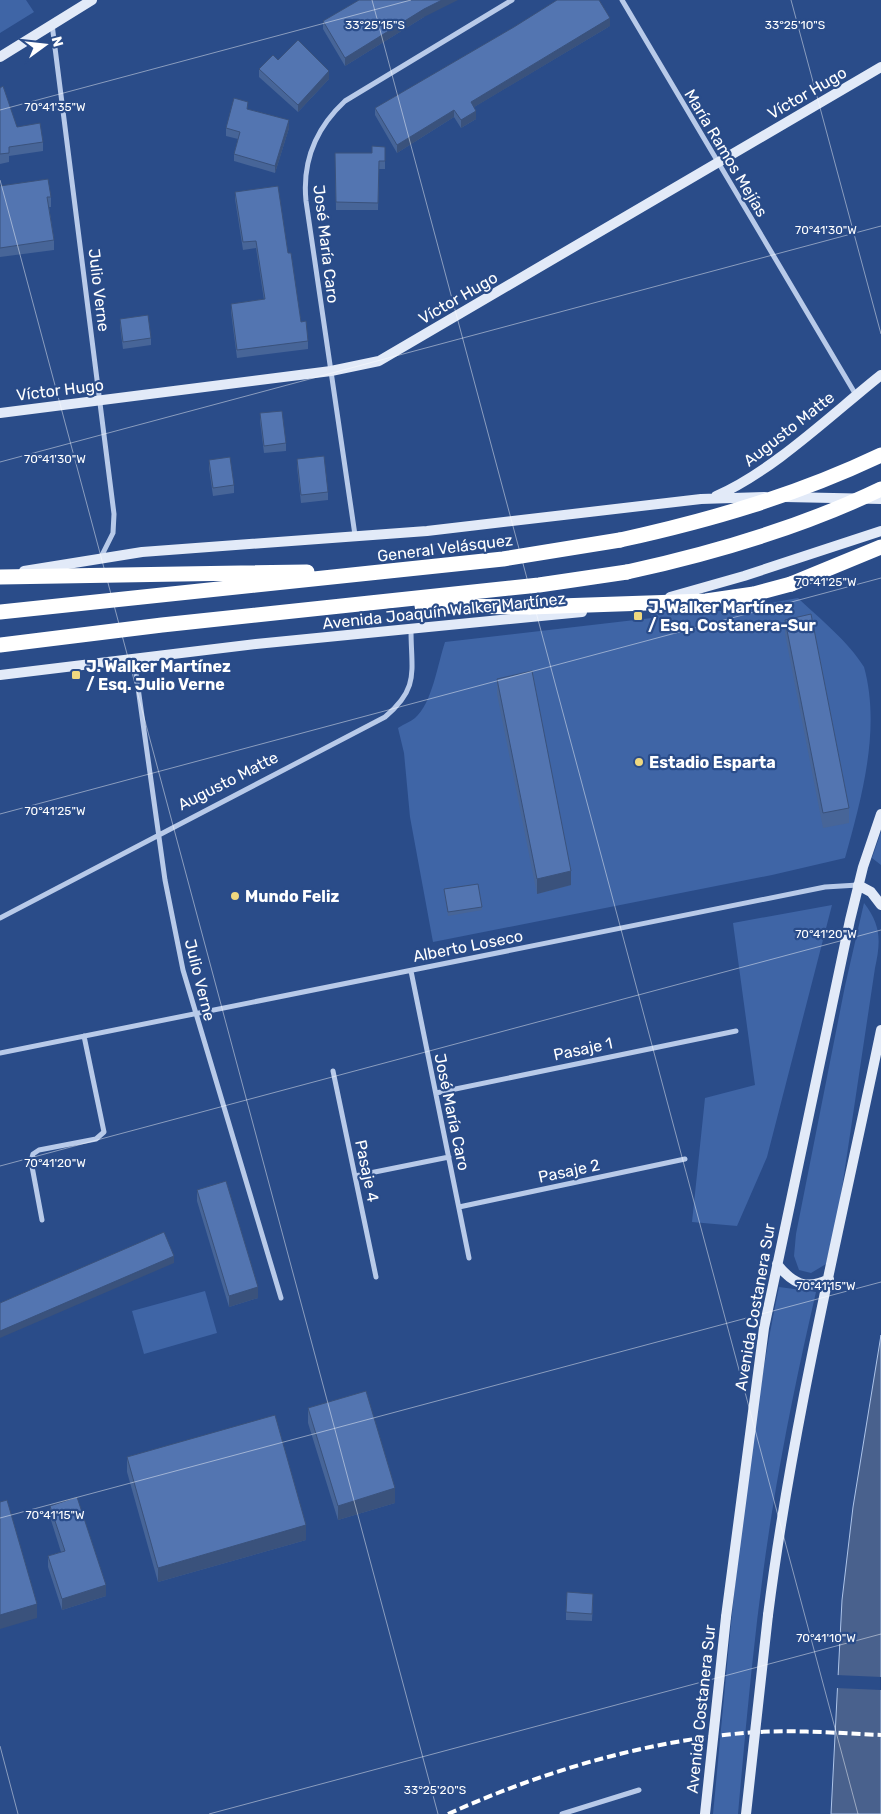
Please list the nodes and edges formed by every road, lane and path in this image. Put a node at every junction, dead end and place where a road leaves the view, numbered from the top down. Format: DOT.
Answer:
graph roads {
  1 [pos="92,0"];
  2 [pos="512,0"];
  3 [pos="622,0"];
  4 [pos="52,24"];
  5 [pos="0,57"];
  6 [pos="881,66"];
  7 [pos="717,163"];
  8 [pos="331,371"];
  9 [pos="881,375"];
  10 [pos="856,395"];
  11 [pos="100,401"];
  12 [pos="0,413"];
  13 [pos="881,455"];
  14 [pos="881,489"];
  15 [pos="710,498"];
  16 [pos="881,499"];
  17 [pos="881,530"];
  18 [pos="355,535"];
  19 [pos="881,547"];
  20 [pos="101,557"];
  21 [pos="411,570"];
  22 [pos="0,576"];
  23 [pos="346,605"];
  24 [pos="0,612"];
  25 [pos="411,630"];
  26 [pos="0,645"];
  27 [pos="134,659"];
  28 [pos="0,675"];
  29 [pos="881,814"];
  30 [pos="158,834"];
  31 [pos="858,885"];
  32 [pos="881,905"];
  33 [pos="0,918"];
  34 [pos="411,971"];
  35 [pos="195,1014"];
  36 [pos="881,1030"];
  37 [pos="736,1031"];
  38 [pos="84,1036"];
  39 [pos="0,1053"];
  40 [pos="334,1071"];
  41 [pos="436,1093"];
  42 [pos="449,1157"];
  43 [pos="685,1159"];
  44 [pos="355,1176"];
  45 [pos="459,1207"];
  46 [pos="42,1220"];
  47 [pos="469,1258"];
  48 [pos="777,1264"];
  49 [pos="376,1277"];
  50 [pos="829,1280"];
  51 [pos="281,1298"];
  52 [pos="639,1790"];
  53 [pos="562,1814"];
  54 [pos="705,1814"];
  55 [pos="746,1814"];
  1 -- 4 [label="main road"];
  2 -- 8 [label="street, José María Caro"];
  3 -- 7 [label="street, María Ramos Mejías"];
  4 -- 5 [label="main road"];
  4 -- 11 [label="street, Julio Verne"];
  6 -- 7 [label="main road, Víctor Hugo"];
  7 -- 8 [label="main road, Víctor Hugo"];
  7 -- 10 [label="street, María Ramos Mejías"];
  8 -- 11 [label="main road, Víctor Hugo"];
  8 -- 18 [label="street, José María Caro"];
  9 -- 10 [label="main road, Augusto Matte"];
  10 -- 15 [label="main road, Augusto Matte"];
  11 -- 12 [label="main road, Víctor Hugo"];
  11 -- 20 [label="street, Julio Verne"];
  13 -- 21 [label="highway, General Velásquez, bridge"];
  14 -- 23 [label="highway, bridge"];
  15 -- 16 [label="main road"];
  15 -- 18 [label="main road"];
  17 -- 25 [label="main road, Avenida Joaquín Walker Martínez"];
  18 -- 20 [label="main road"];
  19 -- 23 [label="highway, bridge"];
  20 -- 22 [label="main road"];
  21 -- 22 [label="highway"];
  21 -- 24 [label="highway, General Velásquez"];
  23 -- 26 [label="highway"];
  25 -- 27 [label="main road, Avenida Joaquín Walker Martínez"];
  25 -- 30 [label="street, Augusto Matte"];
  27 -- 28 [label="main road, Avenida Joaquín Walker Martínez"];
  27 -- 30 [label="street, Julio Verne"];
  29 -- 31 [label="main road, Avenida Costanera Sur"];
  30 -- 33 [label="street, Augusto Matte"];
  30 -- 35 [label="street, Julio Verne"];
  31 -- 32 [label="main road"];
  31 -- 34 [label="street, Alberto Loseco"];
  31 -- 48 [label="main road, Avenida Costanera Sur"];
  34 -- 35 [label="street, Alberto Loseco"];
  34 -- 41 [label="street, José María Caro"];
  35 -- 38 [label="street, Alberto Loseco"];
  35 -- 51 [label="street, Julio Verne"];
  36 -- 50 [label="main road"];
  37 -- 41 [label="street, Pasaje 1"];
  38 -- 39 [label="street, Alberto Loseco"];
  38 -- 46 [label="street"];
  40 -- 44 [label="street, Pasaje 4"];
  41 -- 42 [label="street, José María Caro"];
  42 -- 44 [label="street"];
  42 -- 45 [label="street, José María Caro"];
  43 -- 45 [label="street, Pasaje 2"];
  44 -- 49 [label="street, Pasaje 4"];
  45 -- 47 [label="street, José María Caro"];
  48 -- 50 [label="main road"];
  48 -- 54 [label="main road, Avenida Costanera Sur, bridge"];
  50 -- 55 [label="main road, bridge"];
  52 -- 53 [label="street"];
}
